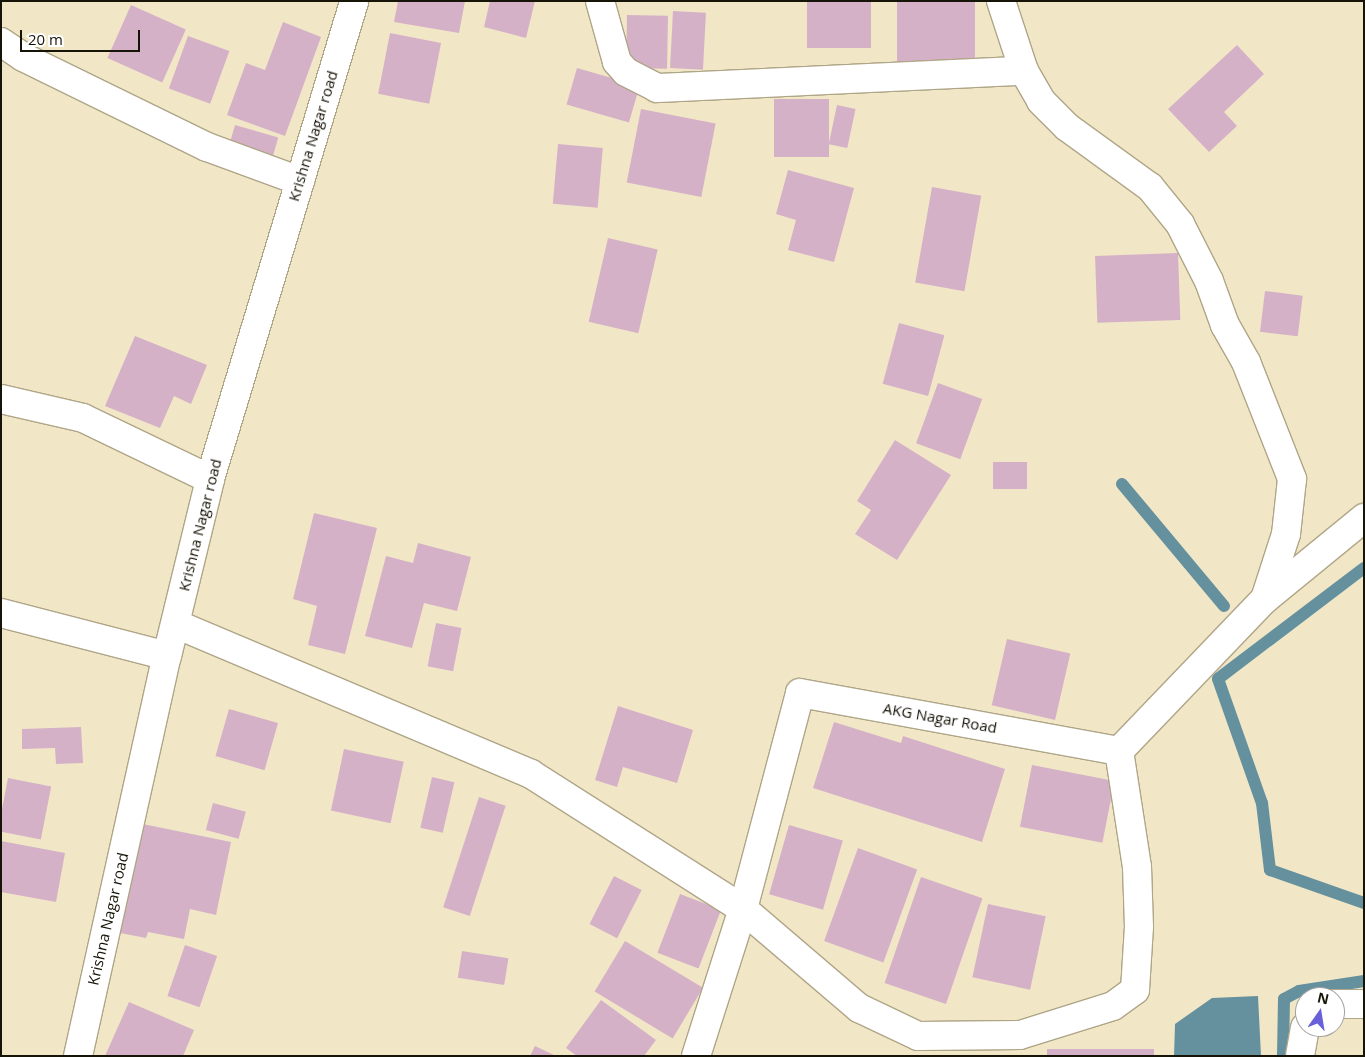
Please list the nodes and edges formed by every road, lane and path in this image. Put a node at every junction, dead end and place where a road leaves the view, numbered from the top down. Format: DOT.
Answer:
graph roads {
  1 [pos="354,1"];
  2 [pos="600,1"];
  3 [pos="1000,1"];
  4 [pos="1,42"];
  5 [pos="1024,71"];
  6 [pos="300,181"];
  7 [pos="1,398"];
  8 [pos="210,478"];
  9 [pos="1364,518"];
  10 [pos="1265,599"];
  11 [pos="1,613"];
  12 [pos="176,624"];
  13 [pos="167,656"];
  14 [pos="1119,751"];
  15 [pos="743,909"];
  16 [pos="1345,1004"];
  17 [pos="1364,1004"];
  18 [pos="1303,1037"];
  19 [pos="1018,1045"];
  20 [pos="78,1056"];
  21 [pos="696,1056"];
  22 [pos="1300,1056"];
  1 -- 6 [label="street, Krishna Nagar road"];
  2 -- 5 [label="street"];
  3 -- 5 [label="street"];
  4 -- 6 [label="street"];
  5 -- 10 [label="street"];
  6 -- 8 [label="street, Krishna Nagar road"];
  7 -- 8 [label="street"];
  8 -- 12 [label="street, Krishna Nagar road"];
  9 -- 10 [label="street"];
  10 -- 14 [label="street"];
  11 -- 13 [label="street"];
  12 -- 13 [label="street, Krishna Nagar road"];
  12 -- 15 [label="street"];
  13 -- 20 [label="street, Krishna Nagar road"];
  14 -- 15 [label="street, AKG Nagar Road"];
  14 -- 19 [label="street"];
  15 -- 19 [label="street"];
  15 -- 21 [label="street, AKG Nagar Road"];
  16 -- 17 [label="street"];
  18 -- 22 [label="street"];
}
